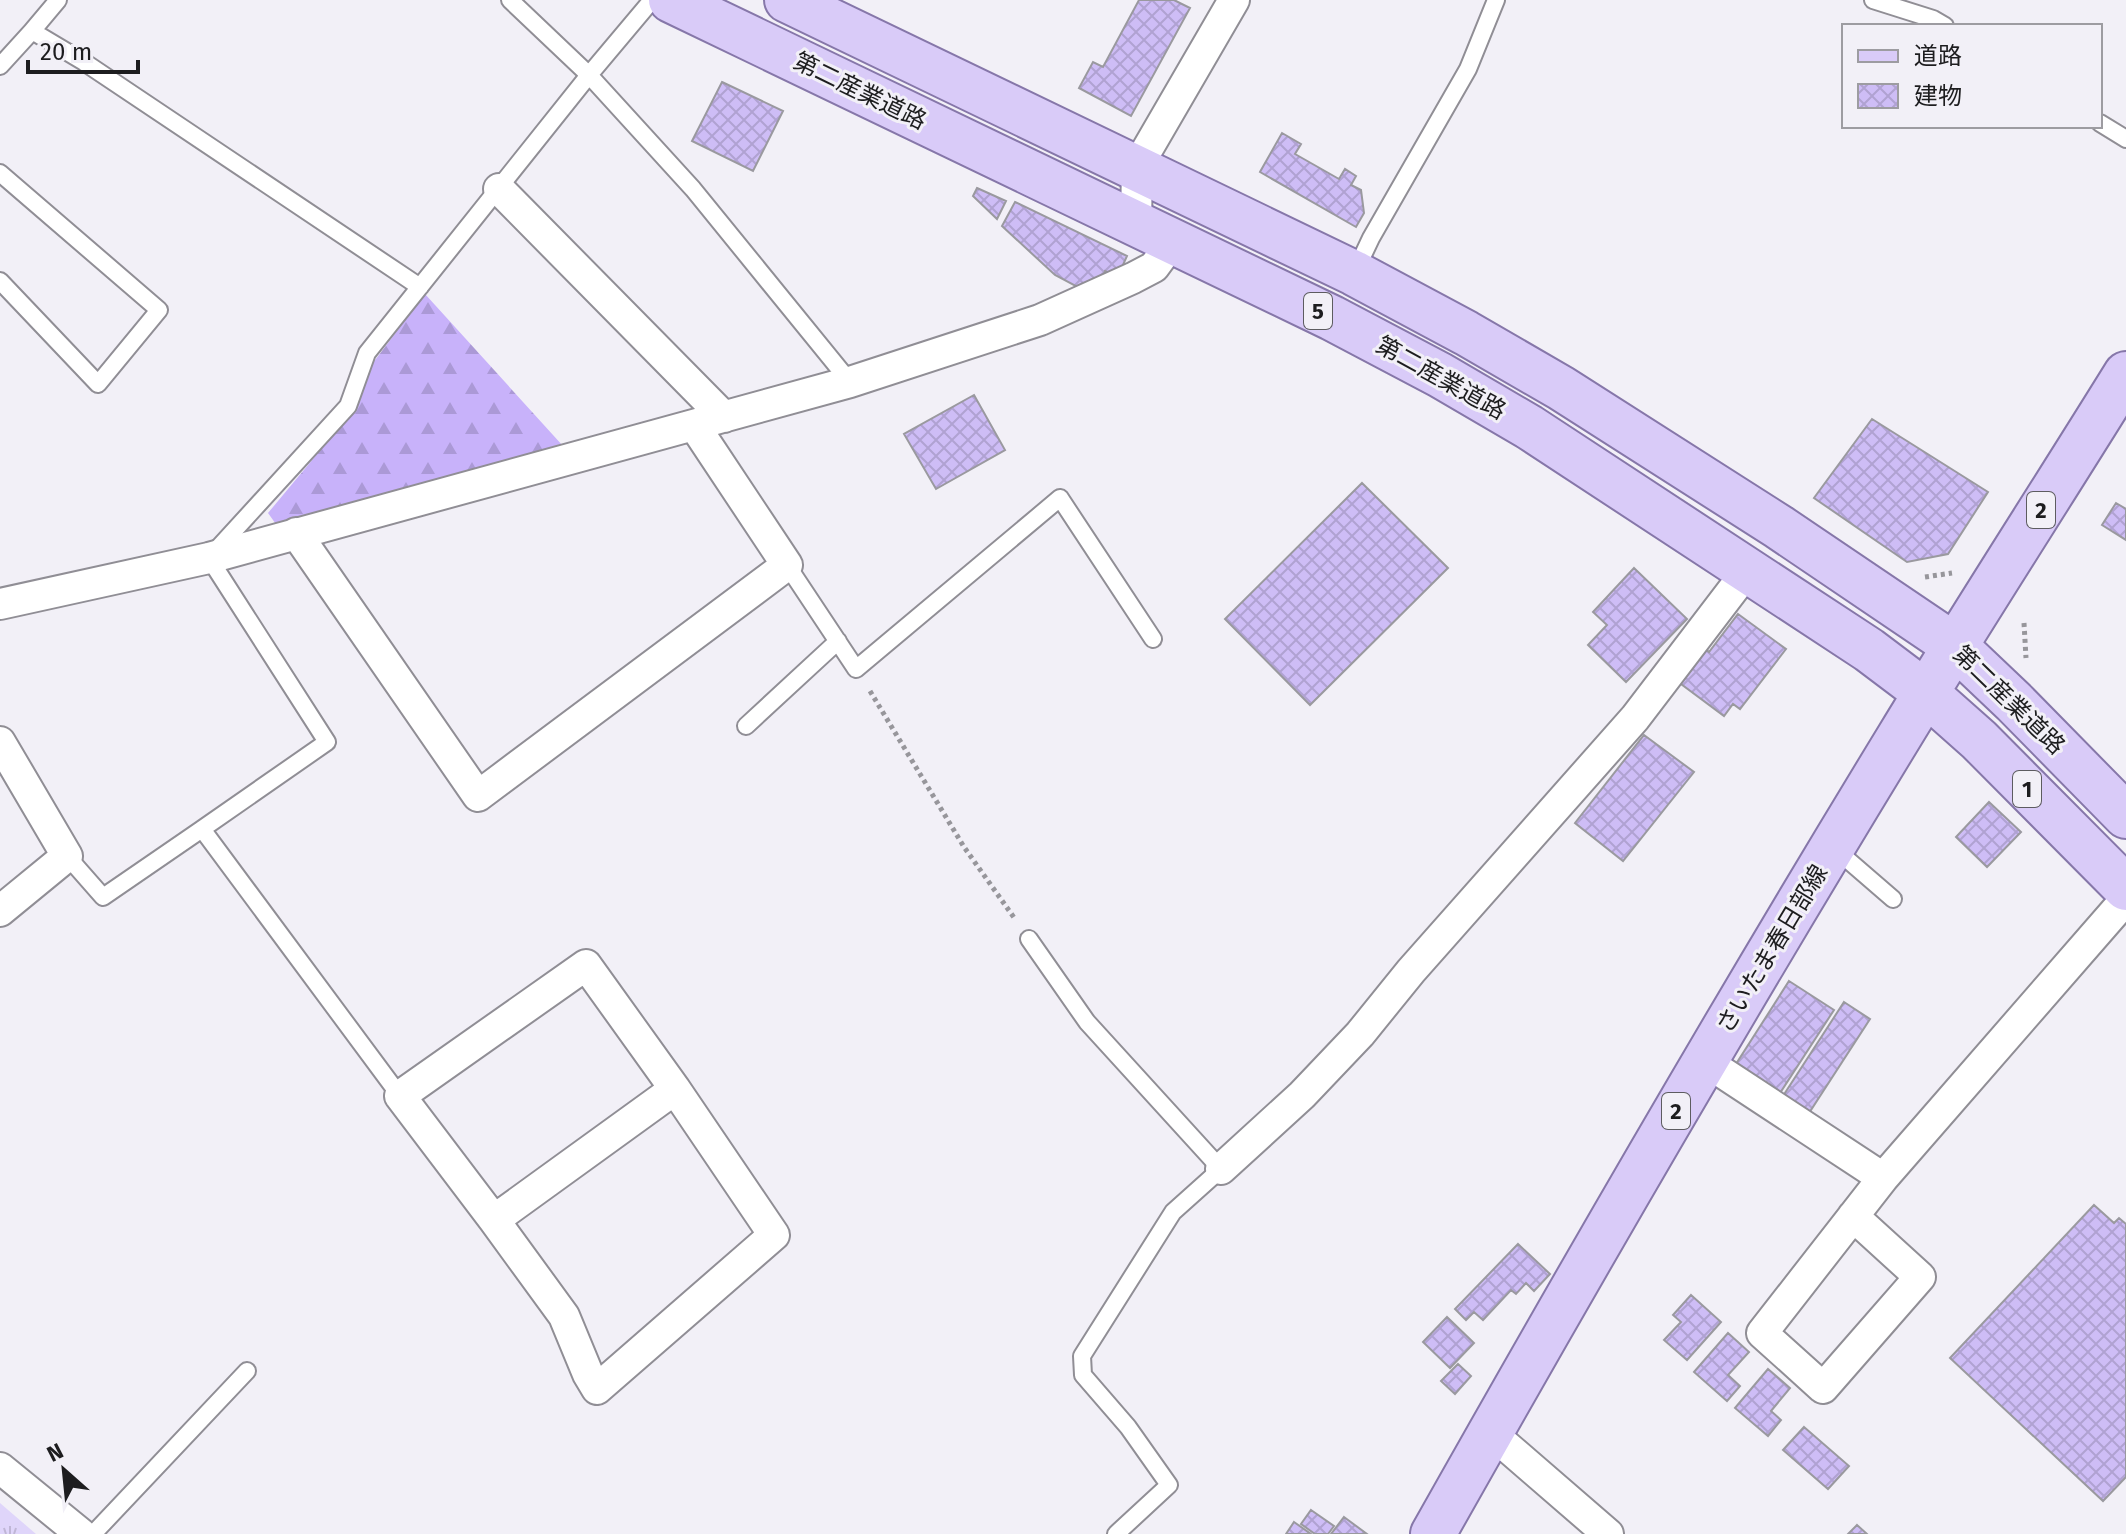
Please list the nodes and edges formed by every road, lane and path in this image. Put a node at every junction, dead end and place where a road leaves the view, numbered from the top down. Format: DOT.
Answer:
graph roads {
  1 [pos="58,0"];
  2 [pos="510,0"];
  3 [pos="652,0"];
  4 [pos="671,0"];
  5 [pos="787,0"];
  6 [pos="1234,0"];
  7 [pos="1496,0"];
  8 [pos="1873,0"];
  9 [pos="1942,24"];
  10 [pos="32,31"];
  11 [pos="0,66"];
  12 [pos="589,75"];
  13 [pos="2102,124"];
  14 [pos="2126,139"];
  15 [pos="1137,167"];
  16 [pos="0,173"];
  17 [pos="499,189"];
  18 [pos="1155,232"];
  19 [pos="1354,273"];
  20 [pos="0,281"];
  21 [pos="420,287"];
  22 [pos="850,382"];
  23 [pos="2122,391"];
  24 [pos="724,417"];
  25 [pos="694,425"];
  26 [pos="296,533"];
  27 [pos="209,558"];
  28 [pos="787,565"];
  29 [pos="1748,570"];
  30 [pos="1952,573"];
  31 [pos="1920,578"];
  32 [pos="0,604"];
  33 [pos="2024,623"];
  34 [pos="1153,639"];
  35 [pos="838,641"];
  36 [pos="1955,646"];
  37 [pos="2026,666"];
  38 [pos="856,669"];
  39 [pos="1926,693"];
  40 [pos="746,726"];
  41 [pos="0,742"];
  42 [pos="2126,816"];
  43 [pos="202,829"];
  44 [pos="1833,847"];
  45 [pos="67,856"];
  46 [pos="2126,888"];
  47 [pos="1893,899"];
  48 [pos="2126,899"];
  49 [pos="0,911"];
  50 [pos="1029,939"];
  51 [pos="1705,1061"];
  52 [pos="675,1089"];
  53 [pos="400,1096"];
  54 [pos="1221,1169"];
  55 [pos="1883,1178"];
  56 [pos="1853,1216"];
  57 [pos="494,1220"];
  58 [pos="247,1371"];
  59 [pos="1490,1432"];
  60 [pos="0,1468"];
  61 [pos="81,1534"];
  62 [pos="93,1534"];
  63 [pos="1116,1534"];
  64 [pos="1433,1534"];
  65 [pos="1608,1534"];
  1 -- 10 [label="lane"];
  2 -- 12 [label="lane"];
  3 -- 12 [label="lane"];
  4 -- 18 [label="main road, 第二産業道路 / 5"];
  5 -- 15 [label="main road, 第二産業道路 / 5"];
  6 -- 15 [label="street"];
  7 -- 19 [label="lane"];
  8 -- 9 [label="lane"];
  10 -- 11 [label="lane"];
  10 -- 21 [label="lane"];
  12 -- 17 [label="lane"];
  12 -- 22 [label="lane"];
  13 -- 14 [label="lane"];
  15 -- 18 [label="street"];
  15 -- 19 [label="main road, 第二産業道路 / 5"];
  16 -- 20 [label="lane"];
  17 -- 21 [label="lane"];
  17 -- 24 [label="street"];
  18 -- 22 [label="street"];
  18 -- 29 [label="main road, 第二産業道路 / 5"];
  19 -- 36 [label="main road, 第二産業道路 / 5"];
  21 -- 27 [label="lane"];
  22 -- 24 [label="street"];
  23 -- 36 [label="main road, さいたま春日部線 / 2"];
  24 -- 25 [label="street"];
  25 -- 26 [label="street"];
  25 -- 28 [label="street"];
  26 -- 27 [label="street"];
  26 -- 28 [label="street"];
  27 -- 32 [label="street"];
  27 -- 43 [label="lane"];
  28 -- 35 [label="lane"];
  29 -- 39 [label="main road, 第二産業道路 / 5"];
  29 -- 54 [label="street"];
  30 -- 31 [label="path"];
  33 -- 37 [label="path"];
  34 -- 38 [label="lane"];
  35 -- 38 [label="lane"];
  35 -- 40 [label="lane"];
  36 -- 39 [label="main road, さいたま春日部線 / 2"];
  36 -- 42 [label="main road, 第二産業道路 / 1"];
  38 -- 50 [label="path"];
  39 -- 44 [label="main road, さいたま春日部線 / 2"];
  39 -- 46 [label="main road, 第二産業道路 / 1"];
  41 -- 45 [label="street"];
  43 -- 45 [label="lane"];
  43 -- 53 [label="lane"];
  44 -- 47 [label="lane"];
  44 -- 51 [label="main road, さいたま春日部線 / 2"];
  45 -- 49 [label="street"];
  48 -- 55 [label="street"];
  50 -- 54 [label="lane"];
  51 -- 55 [label="street"];
  51 -- 59 [label="main road, さいたま春日部線 / 2"];
  52 -- 53 [label="street"];
  52 -- 57 [label="street"];
  52 -- 57 [label="street"];
  53 -- 57 [label="street"];
  54 -- 63 [label="lane"];
  55 -- 56 [label="street"];
  56 -- 56 [label="street"];
  58 -- 62 [label="lane"];
  59 -- 64 [label="main road, さいたま春日部線 / 2"];
  59 -- 65 [label="street"];
  60 -- 61 [label="street"];
}
